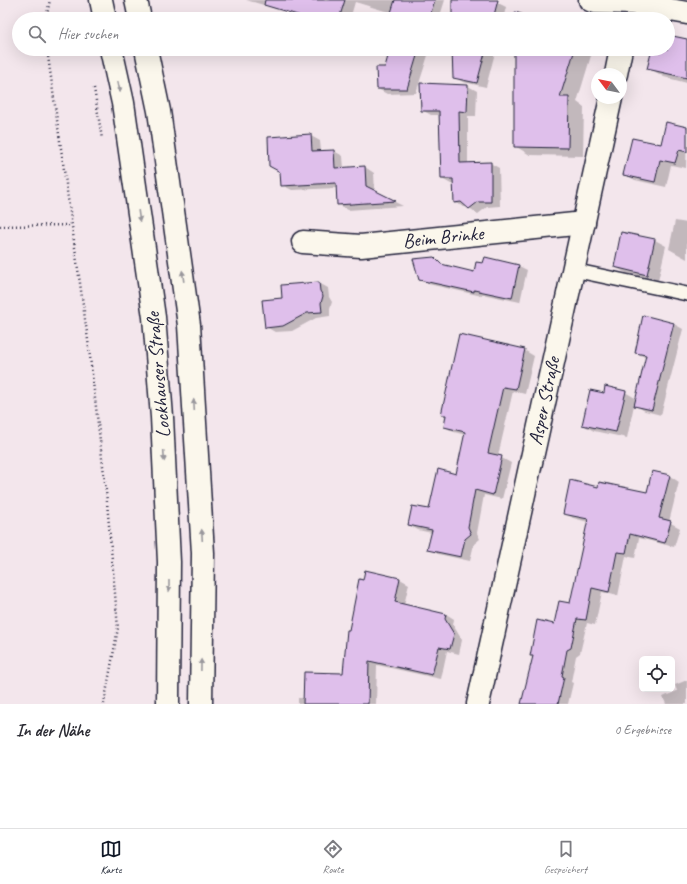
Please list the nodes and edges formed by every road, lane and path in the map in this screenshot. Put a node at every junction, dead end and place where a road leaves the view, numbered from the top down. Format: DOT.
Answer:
graph roads {
  1 [pos="50,0"];
  2 [pos="101,0"];
  3 [pos="136,0"];
  4 [pos="590,0"];
  5 [pos="631,7"];
  6 [pos="47,12"];
  7 [pos="104,12"];
  8 [pos="139,12"];
  9 [pos="687,13"];
  10 [pos="48,56"];
  11 [pos="113,56"];
  12 [pos="147,56"];
  13 [pos="620,56"];
  14 [pos="617,68"];
  15 [pos="94,88"];
  16 [pos="610,104"];
  17 [pos="103,142"];
  18 [pos="584,223"];
  19 [pos="71,225"];
  20 [pos="0,226"];
  21 [pos="303,242"];
  22 [pos="573,270"];
  23 [pos="687,294"];
  24 [pos="104,704"];
  25 [pos="168,704"];
  26 [pos="201,704"];
  27 [pos="478,704"];
  1 -- 6 [label="path"];
  2 -- 7 [label="main road"];
  3 -- 8 [label="main road"];
  4 -- 5 [label="main road"];
  5 -- 9 [label="main road"];
  10 -- 19 [label="path"];
  11 -- 25 [label="main road, Lockhauser Straße, one-way"];
  26 -- 12 [label="main road, Lockhauser Straße, one-way"];
  13 -- 14 [label="main road"];
  15 -- 17 [label="path"];
  16 -- 18 [label="main road, Asper Straße"];
  18 -- 21 [label="main road, Beim Brinke"];
  18 -- 22 [label="main road, Asper Straße"];
  19 -- 20 [label="path"];
  19 -- 24 [label="path"];
  22 -- 23 [label="lane"];
  22 -- 27 [label="main road, Asper Straße"];
}
